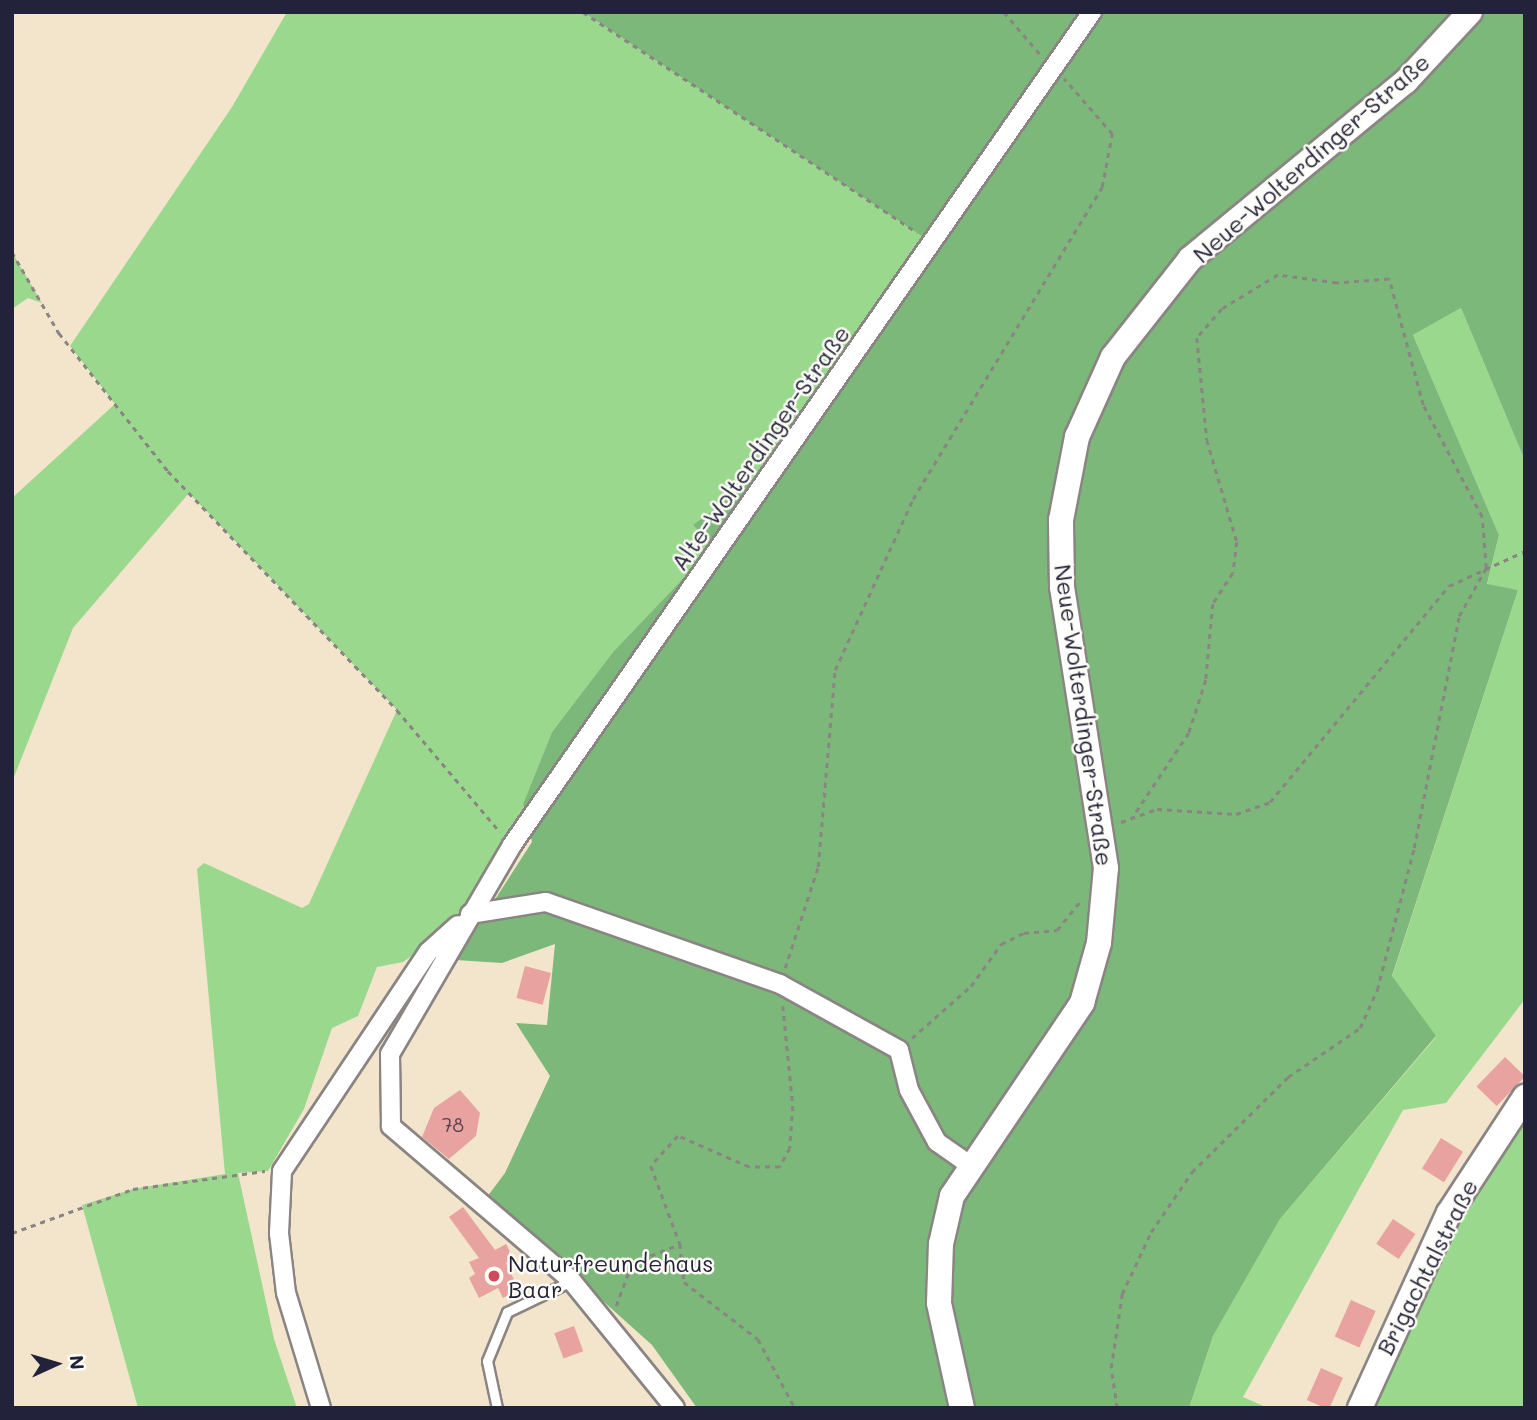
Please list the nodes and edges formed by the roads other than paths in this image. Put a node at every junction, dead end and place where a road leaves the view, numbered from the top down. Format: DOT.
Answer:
graph roads {
  1 [pos="1092,12"];
  2 [pos="1470,12"];
  3 [pos="470,914"];
  4 [pos="1525,1097"];
  5 [pos="969,1164"];
  6 [pos="571,1280"];
  7 [pos="321,1408"];
  8 [pos="497,1408"];
  9 [pos="675,1408"];
  10 [pos="962,1408"];
  11 [pos="1360,1408"];
  1 -- 3 [label="street, Alte-Wolterdinger-Straße"];
  2 -- 5 [label="main road, Neue-Wolterdinger-Straße"];
  3 -- 5 [label="street"];
  3 -- 6 [label="street, Alte-Wolterdinger-Straße"];
  3 -- 7 [label="street, Alte-Wolterdinger-Straße"];
  4 -- 11 [label="main road, Brigachtalstraße"];
  5 -- 10 [label="main road, Neue-Wolterdinger-Straße"];
  6 -- 8 [label="lane"];
  6 -- 9 [label="street, Alte-Wolterdinger-Straße"];
}
